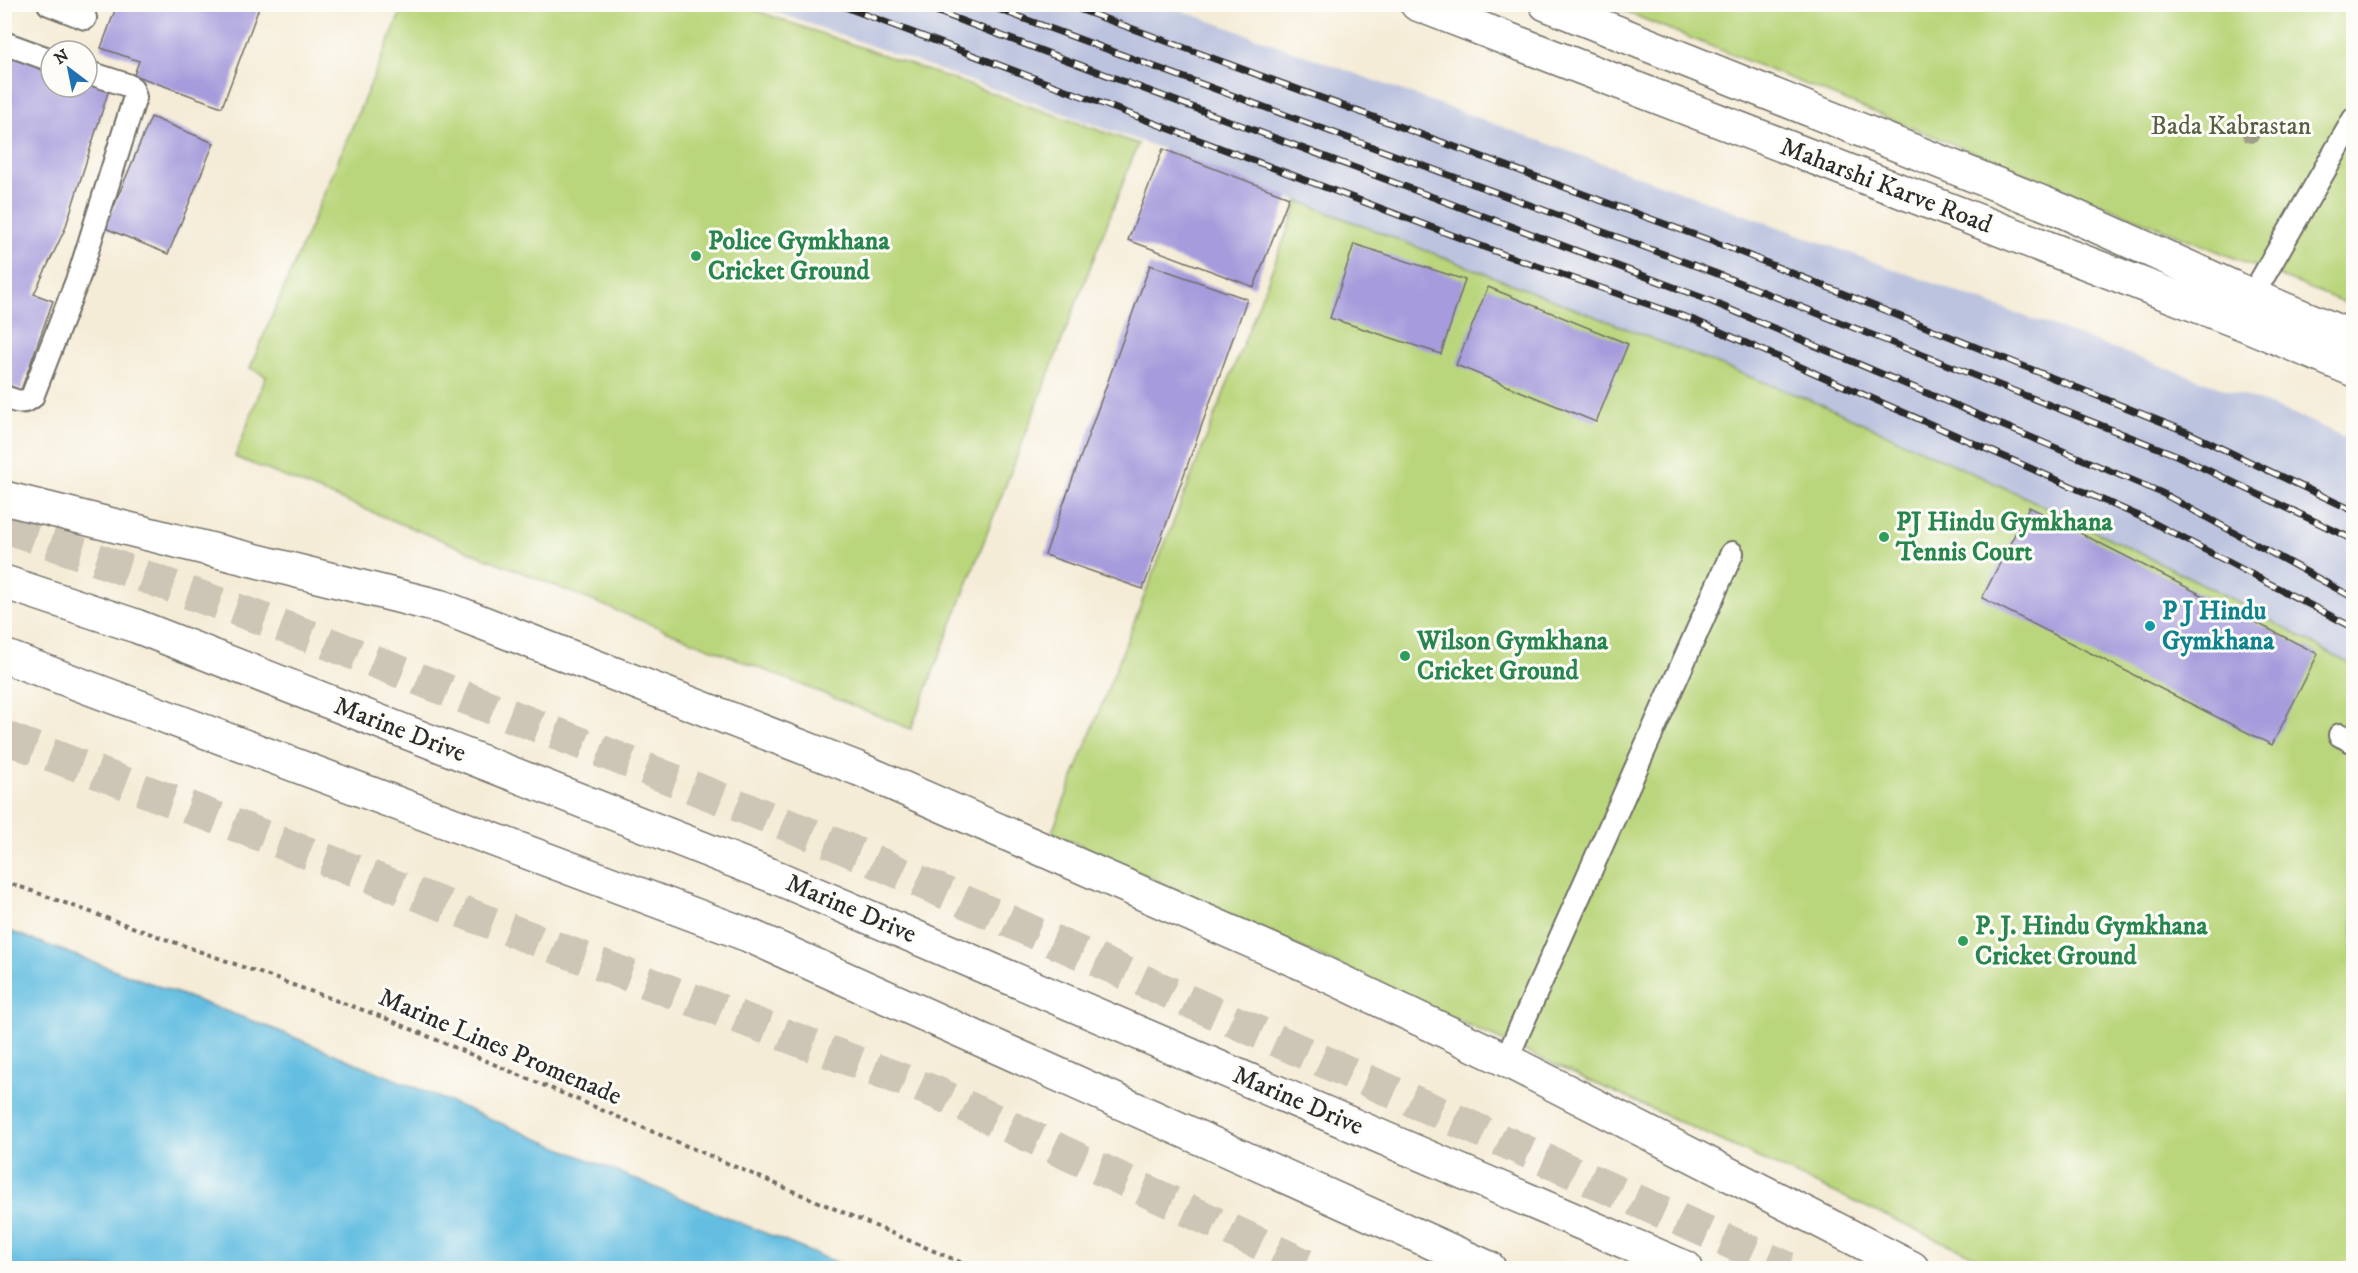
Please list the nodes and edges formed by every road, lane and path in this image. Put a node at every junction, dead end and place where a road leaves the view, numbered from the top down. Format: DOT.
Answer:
graph roads {
  1 [pos="49,4"];
  2 [pos="1418,4"];
  3 [pos="1545,4"];
  4 [pos="85,18"];
  5 [pos="4,43"];
  6 [pos="39,56"];
  7 [pos="99,76"];
  8 [pos="2354,119"];
  9 [pos="2252,296"];
  10 [pos="2354,338"];
  11 [pos="2354,370"];
  12 [pos="4,397"];
  13 [pos="4,498"];
  14 [pos="1732,553"];
  15 [pos="4,582"];
  16 [pos="4,656"];
  17 [pos="4,881"];
  18 [pos="1506,1060"];
  19 [pos="974,1269"];
  20 [pos="1489,1269"];
  21 [pos="1686,1269"];
  22 [pos="1912,1269"];
  1 -- 4 [label="lane"];
  2 -- 11 [label="main road, Maharshi Karve Road"];
  3 -- 9 [label="main road, Maharshi Karve Road"];
  5 -- 6 [label="lane"];
  7 -- 12 [label="lane"];
  8 -- 9 [label="lane"];
  9 -- 10 [label="main road, Maharshi Karve Road"];
  13 -- 18 [label="main road"];
  14 -- 18 [label="lane"];
  15 -- 21 [label="main road, Marine Drive"];
  16 -- 20 [label="main road"];
  17 -- 19 [label="path, Marine Lines Promenade"];
  18 -- 22 [label="main road"];
}
